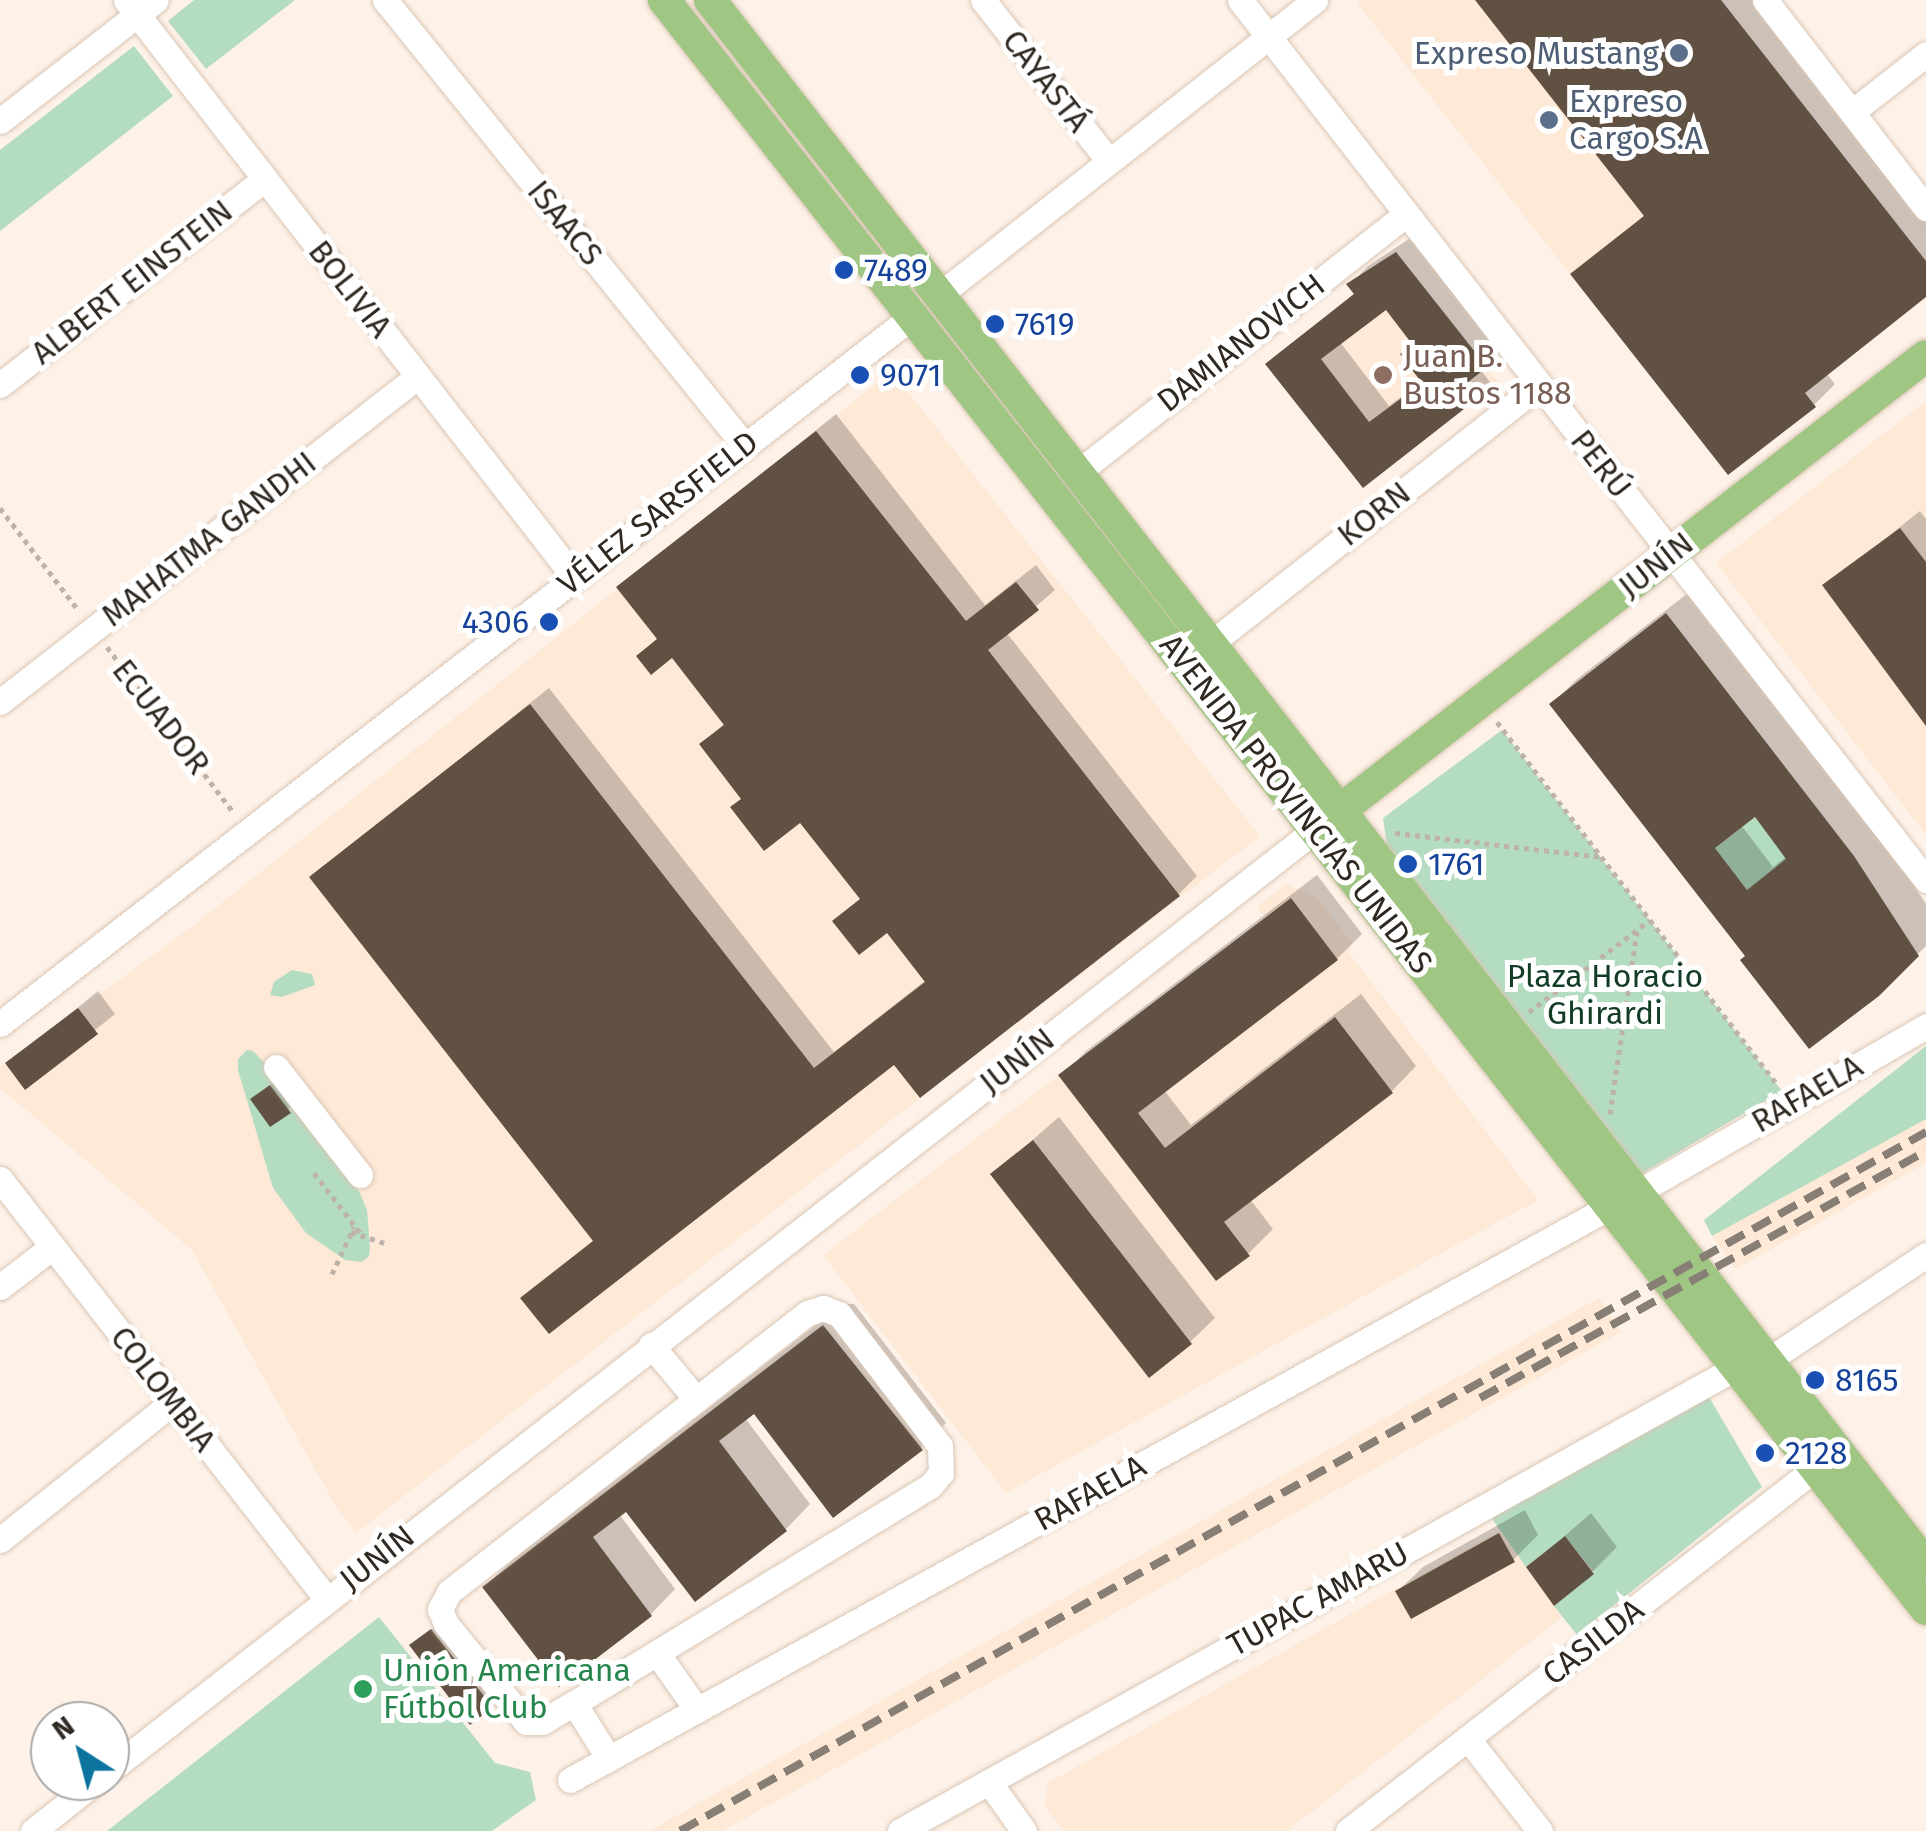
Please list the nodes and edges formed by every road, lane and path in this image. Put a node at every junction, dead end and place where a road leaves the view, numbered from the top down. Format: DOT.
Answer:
graph roads {
  1 [pos="385,0"];
  2 [pos="664,0"];
  3 [pos="710,0"];
  4 [pos="983,0"];
  5 [pos="1240,0"];
  6 [pos="1315,0"];
  7 [pos="1765,0"];
  8 [pos="139,5"];
  9 [pos="1268,37"];
  10 [pos="1926,54"];
  11 [pos="1852,112"];
  12 [pos="0,121"];
  13 [pos="1109,161"];
  14 [pos="264,179"];
  15 [pos="1926,208"];
  16 [pos="1406,214"];
  17 [pos="926,304"];
  18 [pos="1926,356"];
  19 [pos="418,376"];
  20 [pos="0,385"];
  21 [pos="1539,385"];
  22 [pos="745,446"];
  23 [pos="1077,472"];
  24 [pos="0,508"];
  25 [pos="1670,554"];
  26 [pos="575,578"];
  27 [pos="93,630"];
  28 [pos="1210,644"];
  29 [pos="1480,701"];
  30 [pos="0,702"];
  31 [pos="1335,822"];
  32 [pos="248,832"];
  33 [pos="1601,856"];
  34 [pos="1926,880"];
  35 [pos="1650,920"];
  36 [pos="1636,931"];
  37 [pos="0,1024"];
  38 [pos="1926,1026"];
  39 [pos="1508,1028"];
  40 [pos="276,1067"];
  41 [pos="1792,1103"];
  42 [pos="1604,1152"];
  43 [pos="314,1174"];
  44 [pos="360,1175"];
  45 [pos="0,1179"];
  46 [pos="1624,1199"];
  47 [pos="353,1228"];
  48 [pos="384,1243"];
  49 [pos="52,1246"];
  50 [pos="1926,1254"];
  51 [pos="332,1274"];
  52 [pos="0,1287"];
  53 [pos="651,1345"];
  54 [pos="1752,1364"];
  55 [pos="696,1399"];
  56 [pos="173,1402"];
  57 [pos="1827,1460"];
  58 [pos="0,1540"];
  59 [pos="1926,1565"];
  60 [pos="326,1598"];
  61 [pos="1926,1609"];
  62 [pos="657,1653"];
  63 [pos="574,1703"];
  64 [pos="697,1710"];
  65 [pos="1468,1740"];
  66 [pos="130,1754"];
  67 [pos="609,1758"];
  68 [pos="570,1780"];
  69 [pos="989,1782"];
  70 [pos="71,1801"];
  71 [pos="33,1831"];
  72 [pos="900,1831"];
  73 [pos="1024,1831"];
  74 [pos="1348,1831"];
  75 [pos="1540,1831"];
  1 -- 22 [label="street, ISAACS"];
  2 -- 17 [label="main road, AVENIDA PROVINCIAS UNIDAS"];
  3 -- 17 [label="main road, AVENIDA PROVINCIAS UNIDAS"];
  4 -- 13 [label="street, CAYASTÁ"];
  5 -- 9 [label="street, PERÚ"];
  6 -- 9 [label="street, VÉLEZ SARSFIELD"];
  7 -- 11 [label="street"];
  8 -- 12 [label="street"];
  8 -- 14 [label="street, BOLIVIA"];
  9 -- 13 [label="street, VÉLEZ SARSFIELD"];
  9 -- 16 [label="street, PERÚ"];
  10 -- 11 [label="street"];
  11 -- 15 [label="street"];
  13 -- 17 [label="street, VÉLEZ SARSFIELD"];
  14 -- 19 [label="street, BOLIVIA"];
  14 -- 20 [label="street, ALBERT EINSTEIN"];
  16 -- 21 [label="street, PERÚ"];
  16 -- 23 [label="street, DAMIANOVICH"];
  17 -- 22 [label="street, VÉLEZ SARSFIELD"];
  17 -- 23 [label="main road, AVENIDA PROVINCIAS UNIDAS"];
  17 -- 31 [label="main road, AVENIDA PROVINCIAS UNIDAS"];
  18 -- 25 [label="main road, JUNÍN"];
  19 -- 26 [label="street, BOLIVIA"];
  19 -- 27 [label="street, MAHATMA GANDHI"];
  21 -- 25 [label="street, PERÚ"];
  21 -- 28 [label="street, KORN"];
  22 -- 26 [label="street, VÉLEZ SARSFIELD"];
  23 -- 28 [label="main road, AVENIDA PROVINCIAS UNIDAS"];
  24 -- 27 [label="path, ECUADOR"];
  25 -- 29 [label="main road, JUNÍN"];
  25 -- 34 [label="street, PERÚ"];
  26 -- 32 [label="street, VÉLEZ SARSFIELD"];
  27 -- 30 [label="street, MAHATMA GANDHI"];
  27 -- 32 [label="path, ECUADOR"];
  28 -- 31 [label="main road, AVENIDA PROVINCIAS UNIDAS"];
  29 -- 31 [label="main road, JUNÍN"];
  29 -- 33 [label="path"];
  31 -- 33 [label="path"];
  31 -- 39 [label="main road, AVENIDA PROVINCIAS UNIDAS"];
  31 -- 46 [label="main road, AVENIDA PROVINCIAS UNIDAS"];
  31 -- 53 [label="street, JUNÍN"];
  32 -- 37 [label="street, VÉLEZ SARSFIELD"];
  33 -- 35 [label="path"];
  35 -- 36 [label="path"];
  35 -- 41 [label="path"];
  36 -- 39 [label="path"];
  36 -- 42 [label="path"];
  38 -- 41 [label="street, RAFAELA"];
  39 -- 42 [label="main road, AVENIDA PROVINCIAS UNIDAS"];
  40 -- 44 [label="street"];
  41 -- 46 [label="street, RAFAELA"];
  42 -- 46 [label="main road, AVENIDA PROVINCIAS UNIDAS"];
  43 -- 47 [label="path"];
  45 -- 49 [label="street, COLOMBIA"];
  46 -- 54 [label="main road, AVENIDA PROVINCIAS UNIDAS"];
  46 -- 64 [label="street, RAFAELA"];
  47 -- 48 [label="path"];
  47 -- 51 [label="path"];
  49 -- 52 [label="street"];
  49 -- 56 [label="street, COLOMBIA"];
  50 -- 54 [label="street, TUPAC AMARU"];
  53 -- 55 [label="street"];
  53 -- 60 [label="street, JUNÍN"];
  54 -- 57 [label="main road, AVENIDA PROVINCIAS UNIDAS"];
  54 -- 69 [label="street, TUPAC AMARU"];
  55 -- 62 [label="street"];
  55 -- 63 [label="street"];
  56 -- 58 [label="street"];
  56 -- 60 [label="street, COLOMBIA"];
  57 -- 59 [label="main road, AVENIDA PROVINCIAS UNIDAS"];
  57 -- 61 [label="main road, AVENIDA PROVINCIAS UNIDAS"];
  57 -- 65 [label="street, CASILDA"];
  60 -- 66 [label="street, JUNÍN"];
  62 -- 63 [label="street"];
  62 -- 64 [label="street"];
  63 -- 67 [label="street"];
  64 -- 67 [label="street, RAFAELA"];
  65 -- 74 [label="street, CASILDA"];
  65 -- 75 [label="street"];
  67 -- 68 [label="street, RAFAELA"];
  69 -- 72 [label="street, TUPAC AMARU"];
  69 -- 73 [label="street"];
  70 -- 71 [label="street"];
}
